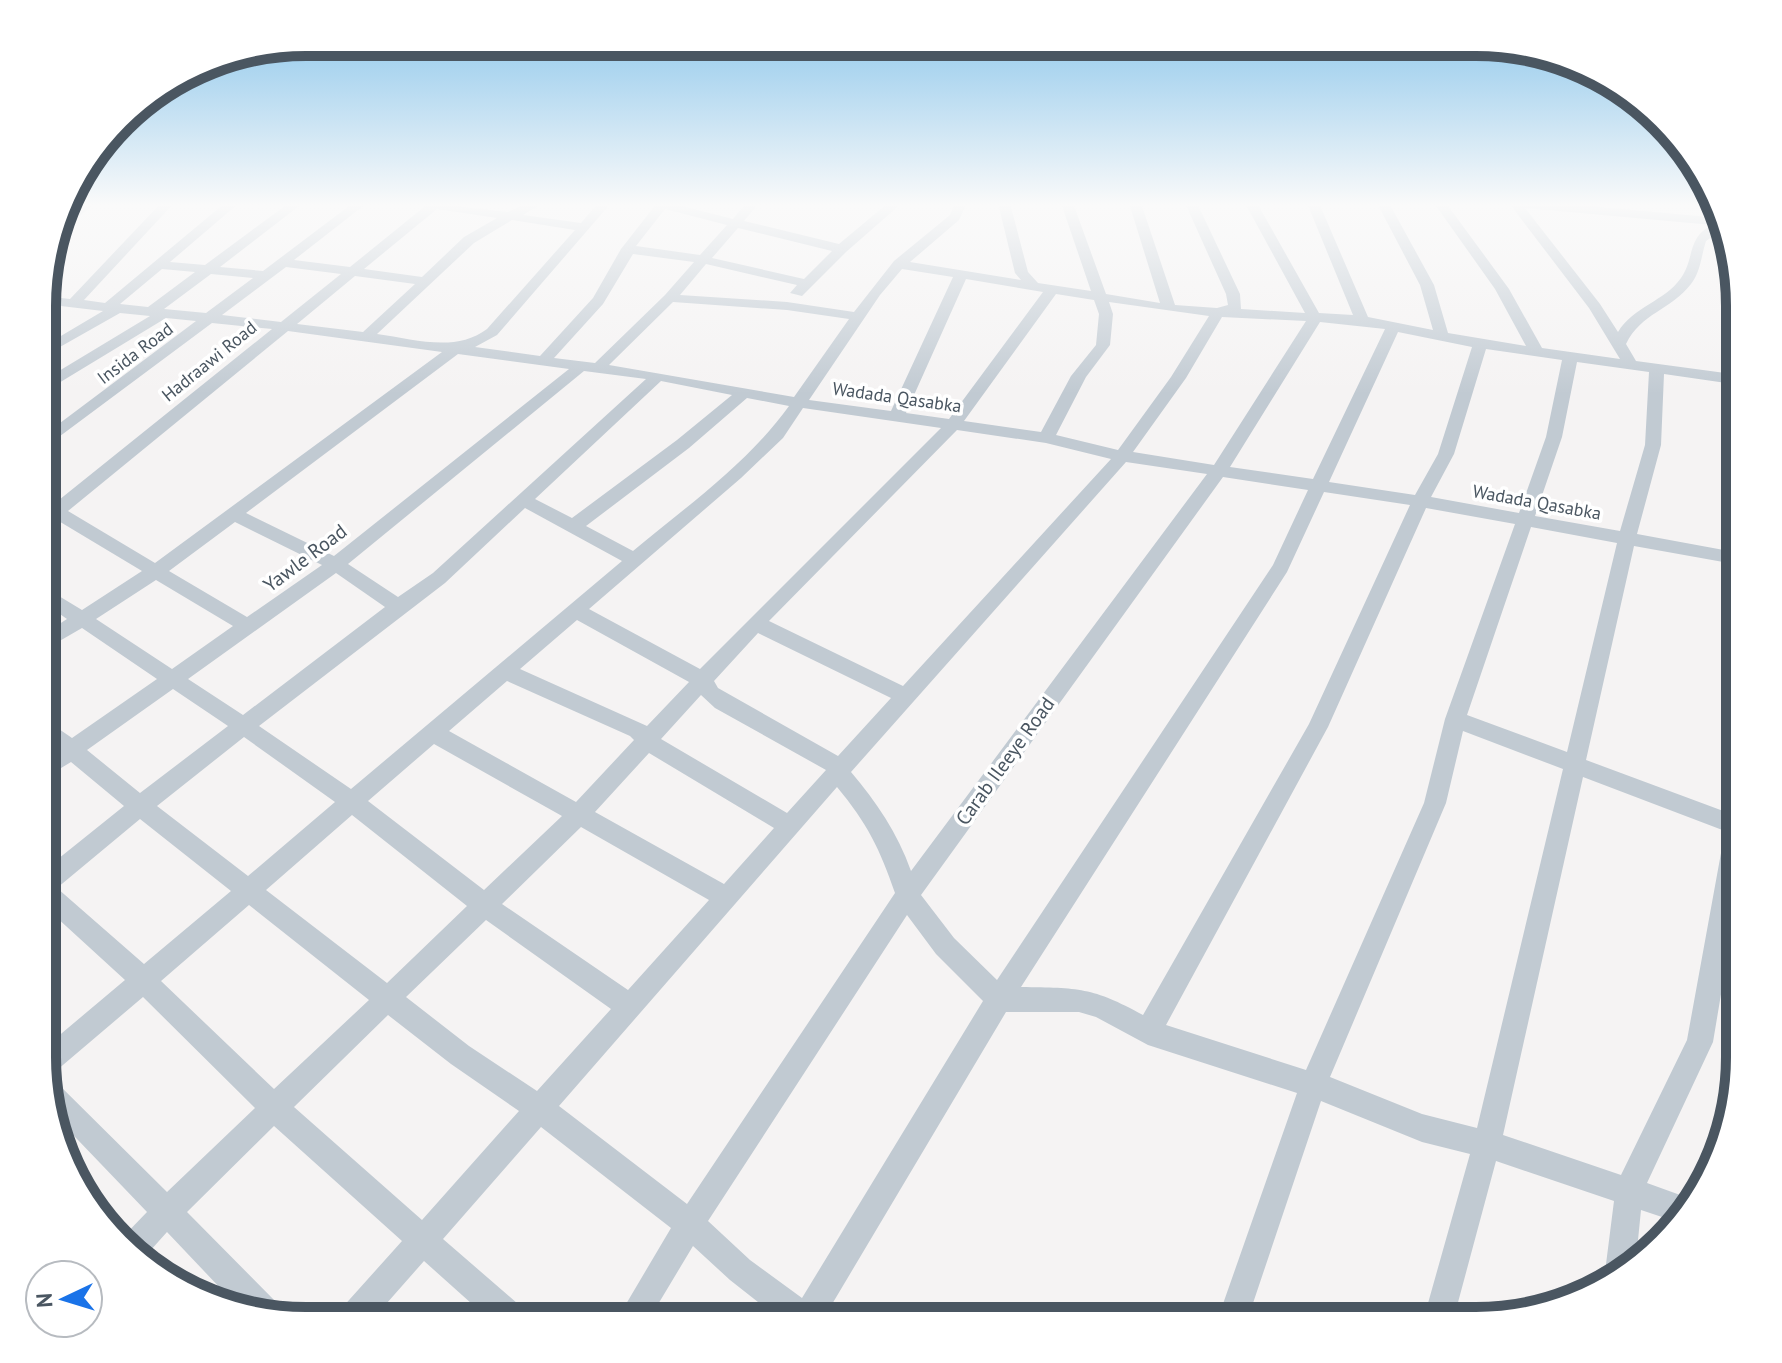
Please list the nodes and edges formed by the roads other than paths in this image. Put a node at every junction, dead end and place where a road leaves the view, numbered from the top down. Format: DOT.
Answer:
graph roads {
  1 [pos="108,267"];
  2 [pos="156,267"];
  3 [pos="179,267"];
  4 [pos="214,267"];
  5 [pos="275,267"];
  6 [pos="325,267"];
  7 [pos="361,267"];
  8 [pos="440,267"];
  9 [pos="548,267"];
  10 [pos="619,267"];
  11 [pos="698,267"];
  12 [pos="739,267"];
  13 [pos="822,267"];
  14 [pos="897,267"];
  15 [pos="915,267"];
  16 [pos="1020,267"];
  17 [pos="1089,267"];
  18 [pos="1156,267"];
  19 [pos="1219,267"];
  20 [pos="1286,267"];
  21 [pos="1340,267"];
  22 [pos="1417,267"];
  23 [pos="1486,267"];
  24 [pos="1564,267"];
  25 [pos="1692,267"];
  26 [pos="211,269"];
  27 [pos="357,270"];
  28 [pos="961,274"];
  29 [pos="265,275"];
  30 [pos="425,281"];
  31 [pos="805,283"];
  32 [pos="1042,287"];
  33 [pos="1100,297"];
  34 [pos="670,298"];
  35 [pos="56,303"];
  36 [pos="74,303"];
  37 [pos="787,306"];
  38 [pos="113,308"];
  39 [pos="1169,308"];
  40 [pos="1218,312"];
  41 [pos="158,313"];
  42 [pos="856,316"];
  43 [pos="212,318"];
  44 [pos="1315,318"];
  45 [pos="1362,320"];
  46 [pos="282,326"];
  47 [pos="1393,326"];
  48 [pos="1442,337"];
  49 [pos="365,338"];
  50 [pos="56,344"];
  51 [pos="1480,344"];
  52 [pos="1618,345"];
  53 [pos="455,349"];
  54 [pos="1537,353"];
  55 [pos="1570,358"];
  56 [pos="543,361"];
  57 [pos="1631,365"];
  58 [pos="589,367"];
  59 [pos="1657,369"];
  60 [pos="658,376"];
  61 [pos="1726,378"];
  62 [pos="56,379"];
  63 [pos="745,392"];
  64 [pos="799,403"];
  65 [pos="896,417"];
  66 [pos="953,425"];
  67 [pos="56,434"];
  68 [pos="1046,438"];
  69 [pos="1122,456"];
  70 [pos="1217,471"];
  71 [pos="1318,487"];
  72 [pos="524,500"];
  73 [pos="1420,501"];
  74 [pos="56,511"];
  75 [pos="234,514"];
  76 [pos="56,519"];
  77 [pos="1523,520"];
  78 [pos="572,527"];
  79 [pos="1627,538"];
  80 [pos="1726,556"];
  81 [pos="635,560"];
  82 [pos="336,564"];
  83 [pos="158,570"];
  84 [pos="56,602"];
  85 [pos="398,607"];
  86 [pos="577,611"];
  87 [pos="82,619"];
  88 [pos="755,623"];
  89 [pos="249,627"];
  90 [pos="56,635"];
  91 [pos="504,671"];
  92 [pos="172,679"];
  93 [pos="703,680"];
  94 [pos="905,696"];
  95 [pos="1455,719"];
  96 [pos="244,726"];
  97 [pos="433,733"];
  98 [pos="57,737"];
  99 [pos="647,741"];
  100 [pos="72,750"];
  101 [pos="57,761"];
  102 [pos="1574,766"];
  103 [pos="839,770"];
  104 [pos="352,802"];
  105 [pos="140,806"];
  106 [pos="579,814"];
  107 [pos="1725,822"];
  108 [pos="790,826"];
  109 [pos="57,876"];
  110 [pos="249,888"];
  111 [pos="907,895"];
  112 [pos="726,897"];
  113 [pos="1725,899"];
  114 [pos="57,901"];
  115 [pos="484,905"];
  116 [pos="143,980"];
  117 [pos="388,998"];
  118 [pos="999,999"];
  119 [pos="630,1007"];
  120 [pos="1148,1032"];
  121 [pos="57,1054"];
  122 [pos="1312,1087"];
  123 [pos="61,1103"];
  124 [pos="274,1108"];
  125 [pos="540,1109"];
  126 [pos="1487,1144"];
  127 [pos="1629,1190"];
  128 [pos="1676,1207"];
  129 [pos="166,1212"];
  130 [pos="690,1224"];
  131 [pos="423,1241"];
  132 [pos="138,1242"];
  133 [pos="1621,1260"];
  134 [pos="253,1301"];
  135 [pos="365,1306"];
  136 [pos="497,1306"];
  137 [pos="640,1306"];
  138 [pos="789,1306"];
  139 [pos="815,1306"];
  140 [pos="1237,1307"];
  141 [pos="1442,1307"];
  1 -- 36 [label="street"];
  2 -- 38 [label="street"];
  3 -- 26 [label="street"];
  4 -- 26 [label="street"];
  5 -- 29 [label="street, Insida Road"];
  6 -- 27 [label="street"];
  7 -- 27 [label="street, Hadraawi Road"];
  8 -- 30 [label="street"];
  9 -- 53 [label="street"];
  10 -- 56 [label="street"];
  11 -- 34 [label="street, Yawle Road"];
  12 -- 31 [label="street"];
  13 -- 31 [label="street"];
  14 -- 42 [label="street"];
  15 -- 28 [label="street"];
  16 -- 32 [label="street"];
  17 -- 33 [label="street"];
  18 -- 39 [label="street"];
  19 -- 40 [label="street"];
  20 -- 44 [label="street"];
  21 -- 45 [label="street"];
  22 -- 48 [label="street"];
  23 -- 54 [label="street"];
  24 -- 52 [label="street"];
  25 -- 52 [label="street"];
  26 -- 29 [label="street"];
  26 -- 41 [label="street"];
  27 -- 30 [label="street"];
  27 -- 46 [label="street, Hadraawi Road"];
  28 -- 32 [label="street"];
  28 -- 65 [label="street"];
  29 -- 43 [label="street, Insida Road"];
  30 -- 49 [label="street"];
  31 -- 37 [label="street"];
  32 -- 33 [label="street"];
  32 -- 66 [label="street"];
  33 -- 39 [label="street"];
  33 -- 68 [label="street"];
  34 -- 37 [label="street"];
  34 -- 58 [label="street, Yawle Road"];
  35 -- 36 [label="street, Wadada Qasabka"];
  36 -- 38 [label="street, Wadada Qasabka"];
  37 -- 42 [label="street"];
  38 -- 41 [label="street, Wadada Qasabka"];
  38 -- 50 [label="street"];
  39 -- 40 [label="street"];
  40 -- 44 [label="street"];
  40 -- 69 [label="street"];
  41 -- 43 [label="street, Wadada Qasabka"];
  41 -- 62 [label="street"];
  42 -- 64 [label="street"];
  43 -- 46 [label="street, Wadada Qasabka"];
  43 -- 67 [label="street, Insida Road"];
  44 -- 45 [label="street"];
  44 -- 70 [label="street, Carab Ileeye Road"];
  45 -- 47 [label="street"];
  46 -- 49 [label="street, Wadada Qasabka"];
  46 -- 74 [label="street, Hadraawi Road"];
  47 -- 48 [label="street"];
  47 -- 71 [label="street"];
  48 -- 51 [label="street"];
  49 -- 53 [label="street, Wadada Qasabka"];
  51 -- 54 [label="street"];
  51 -- 73 [label="street"];
  52 -- 57 [label="street"];
  53 -- 56 [label="street, Wadada Qasabka"];
  53 -- 75 [label="street"];
  54 -- 55 [label="street"];
  55 -- 57 [label="street"];
  55 -- 77 [label="street"];
  56 -- 58 [label="street, Wadada Qasabka"];
  57 -- 59 [label="street"];
  58 -- 60 [label="street, Wadada Qasabka"];
  58 -- 82 [label="street, Yawle Road"];
  59 -- 61 [label="street"];
  59 -- 79 [label="street"];
  60 -- 63 [label="street, Wadada Qasabka"];
  60 -- 72 [label="street"];
  63 -- 64 [label="street, Wadada Qasabka"];
  63 -- 78 [label="street"];
  64 -- 65 [label="street, Wadada Qasabka"];
  64 -- 81 [label="street"];
  65 -- 66 [label="street, Wadada Qasabka"];
  66 -- 68 [label="street, Wadada Qasabka"];
  66 -- 88 [label="street"];
  68 -- 69 [label="street, Wadada Qasabka"];
  69 -- 70 [label="street, Wadada Qasabka"];
  69 -- 94 [label="street"];
  70 -- 71 [label="street, Wadada Qasabka"];
  70 -- 111 [label="street, Carab Ileeye Road"];
  71 -- 73 [label="street, Wadada Qasabka"];
  71 -- 118 [label="street"];
  72 -- 78 [label="street"];
  72 -- 85 [label="street"];
  73 -- 77 [label="street, Wadada Qasabka"];
  73 -- 120 [label="street"];
  75 -- 82 [label="street"];
  75 -- 83 [label="street"];
  76 -- 83 [label="street"];
  77 -- 79 [label="street, Wadada Qasabka"];
  77 -- 95 [label="street"];
  78 -- 81 [label="street"];
  79 -- 80 [label="street, Wadada Qasabka"];
  79 -- 102 [label="street"];
  81 -- 86 [label="street"];
  82 -- 85 [label="street"];
  82 -- 89 [label="street, Yawle Road"];
  83 -- 87 [label="street"];
  83 -- 89 [label="street"];
  84 -- 87 [label="street"];
  85 -- 96 [label="street"];
  86 -- 91 [label="street"];
  86 -- 93 [label="street"];
  87 -- 90 [label="street"];
  87 -- 92 [label="street"];
  88 -- 93 [label="street"];
  88 -- 94 [label="street"];
  89 -- 92 [label="street, Yawle Road"];
  91 -- 97 [label="street"];
  91 -- 99 [label="street"];
  92 -- 96 [label="street"];
  92 -- 100 [label="street, Yawle Road"];
  93 -- 99 [label="street"];
  93 -- 103 [label="street"];
  94 -- 103 [label="street"];
  95 -- 102 [label="street"];
  95 -- 122 [label="street"];
  96 -- 104 [label="street"];
  96 -- 105 [label="street"];
  97 -- 104 [label="street"];
  97 -- 106 [label="street"];
  98 -- 100 [label="street"];
  99 -- 106 [label="street"];
  99 -- 108 [label="street"];
  100 -- 101 [label="street, Yawle Road"];
  100 -- 105 [label="street"];
  102 -- 107 [label="street"];
  102 -- 126 [label="street"];
  103 -- 108 [label="street"];
  103 -- 111 [label="street"];
  104 -- 110 [label="street"];
  104 -- 115 [label="street"];
  105 -- 109 [label="street"];
  105 -- 110 [label="street"];
  106 -- 112 [label="street"];
  106 -- 115 [label="street"];
  108 -- 112 [label="street"];
  110 -- 116 [label="street"];
  110 -- 117 [label="street"];
  111 -- 118 [label="street"];
  111 -- 130 [label="street, Carab Ileeye Road"];
  112 -- 119 [label="street"];
  113 -- 127 [label="street"];
  114 -- 116 [label="street"];
  115 -- 117 [label="street"];
  115 -- 119 [label="street"];
  116 -- 121 [label="street"];
  116 -- 124 [label="street"];
  117 -- 124 [label="street"];
  117 -- 125 [label="street"];
  118 -- 120 [label="street"];
  118 -- 139 [label="street"];
  119 -- 125 [label="street"];
  120 -- 122 [label="street"];
  122 -- 126 [label="street"];
  122 -- 140 [label="street"];
  123 -- 129 [label="street"];
  124 -- 129 [label="street"];
  124 -- 131 [label="street"];
  125 -- 130 [label="street"];
  125 -- 131 [label="street"];
  126 -- 127 [label="street"];
  126 -- 141 [label="street"];
  127 -- 128 [label="street"];
  127 -- 133 [label="street"];
  129 -- 132 [label="street"];
  129 -- 134 [label="street"];
  130 -- 137 [label="street, Carab Ileeye Road"];
  130 -- 138 [label="street"];
  131 -- 135 [label="street"];
  131 -- 136 [label="street"];
}
